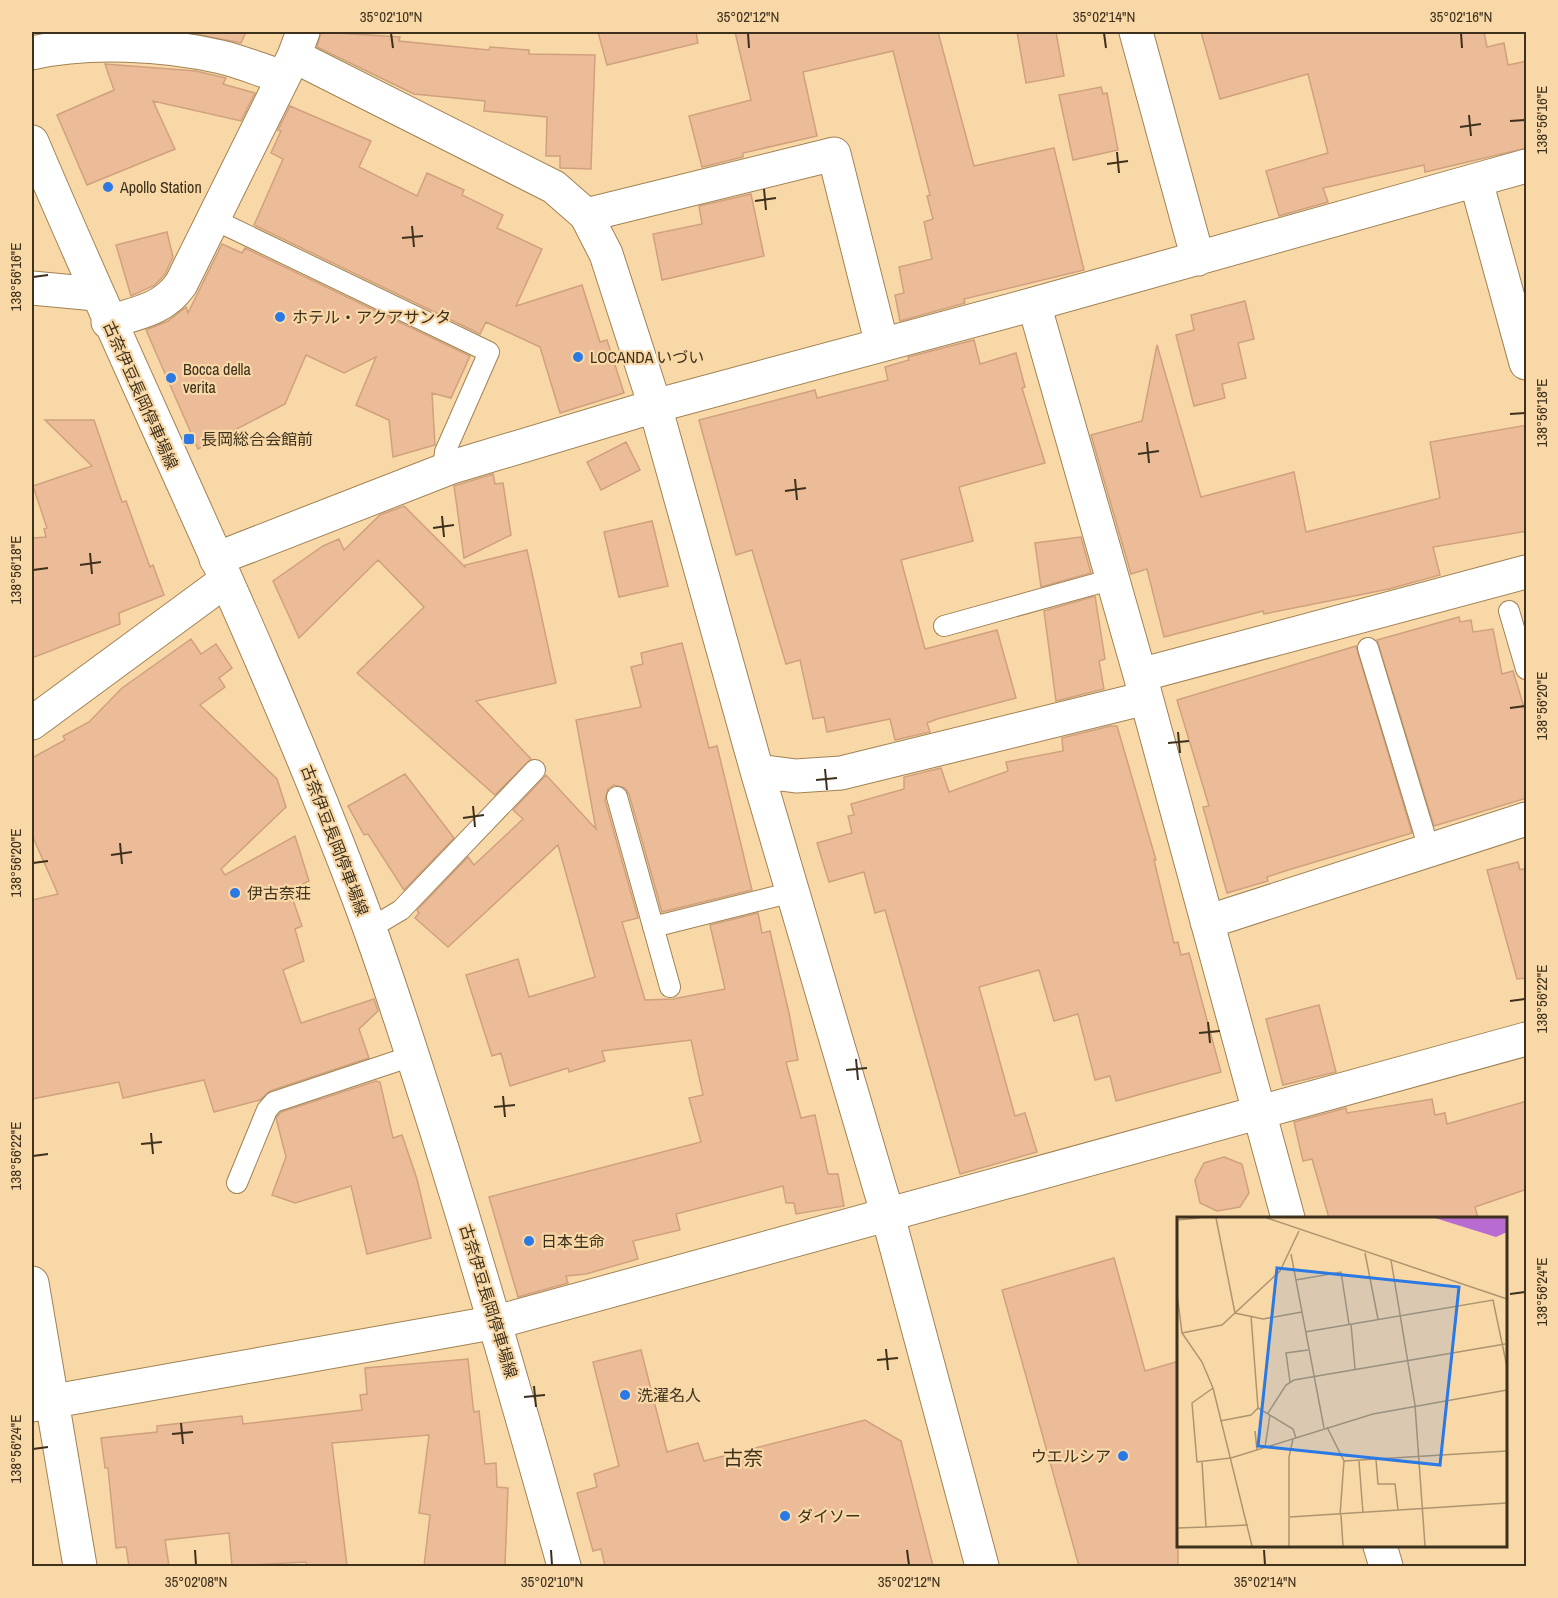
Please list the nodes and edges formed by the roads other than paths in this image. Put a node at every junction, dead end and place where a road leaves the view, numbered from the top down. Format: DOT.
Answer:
graph roads {
  1 [pos="1136,32"];
  2 [pos="32,53"];
  3 [pos="293,55"];
  4 [pos="32,142"];
  5 [pos="1527,166"];
  6 [pos="1476,181"];
  7 [pos="586,215"];
  8 [pos="213,219"];
  9 [pos="1198,259"];
  10 [pos="32,288"];
  11 [pos="1034,304"];
  12 [pos="102,308"];
  13 [pos="882,345"];
  14 [pos="1527,363"];
  15 [pos="655,406"];
  16 [pos="443,470"];
  17 [pos="220,570"];
  18 [pos="1527,572"];
  19 [pos="1113,579"];
  20 [pos="1509,611"];
  21 [pos="944,626"];
  22 [pos="1368,648"];
  23 [pos="1527,669"];
  24 [pos="1143,687"];
  25 [pos="32,723"];
  26 [pos="535,770"];
  27 [pos="757,771"];
  28 [pos="617,797"];
  29 [pos="1527,819"];
  30 [pos="1429,849"];
  31 [pos="793,892"];
  32 [pos="1207,922"];
  33 [pos="653,927"];
  34 [pos="369,929"];
  35 [pos="670,987"];
  36 [pos="1527,1039"];
  37 [pos="412,1056"];
  38 [pos="1258,1115"];
  39 [pos="237,1183"];
  40 [pos="888,1216"];
  41 [pos="1288,1217"];
  42 [pos="32,1283"];
  43 [pos="497,1322"];
  44 [pos="42,1404"];
  45 [pos="1381,1547"];
  46 [pos="80,1566"];
  47 [pos="564,1566"];
  48 [pos="982,1566"];
  49 [pos="1386,1566"];
  1 -- 9 [label="street"];
  2 -- 3 [label="street"];
  3 -- 7 [label="street"];
  3 -- 8 [label="street"];
  4 -- 12 [label="street, 古奈伊豆長岡停車場線"];
  5 -- 6 [label="street"];
  6 -- 9 [label="street"];
  6 -- 14 [label="street"];
  7 -- 13 [label="street"];
  7 -- 15 [label="street"];
  8 -- 12 [label="street"];
  8 -- 16 [label="lane"];
  9 -- 11 [label="street"];
  10 -- 12 [label="street"];
  11 -- 13 [label="street"];
  11 -- 19 [label="street"];
  12 -- 17 [label="street, 古奈伊豆長岡停車場線"];
  13 -- 15 [label="street"];
  15 -- 16 [label="street"];
  15 -- 27 [label="street"];
  16 -- 17 [label="street"];
  17 -- 25 [label="street"];
  17 -- 34 [label="street, 古奈伊豆長岡停車場線"];
  18 -- 24 [label="street"];
  19 -- 21 [label="lane"];
  19 -- 24 [label="street"];
  20 -- 23 [label="lane"];
  22 -- 30 [label="lane"];
  24 -- 27 [label="street"];
  24 -- 32 [label="street"];
  26 -- 34 [label="lane"];
  27 -- 31 [label="street"];
  28 -- 33 [label="lane"];
  29 -- 30 [label="street"];
  30 -- 32 [label="street"];
  31 -- 33 [label="lane"];
  31 -- 40 [label="street"];
  32 -- 38 [label="street"];
  33 -- 35 [label="lane"];
  34 -- 37 [label="street, 古奈伊豆長岡停車場線"];
  36 -- 38 [label="street"];
  37 -- 39 [label="lane"];
  37 -- 43 [label="street, 古奈伊豆長岡停車場線"];
  38 -- 40 [label="street"];
  38 -- 41 [label="street"];
  40 -- 43 [label="street"];
  40 -- 48 [label="street"];
  42 -- 44 [label="street"];
  43 -- 44 [label="street"];
  43 -- 47 [label="street, 古奈伊豆長岡停車場線"];
  44 -- 46 [label="street"];
  45 -- 49 [label="street"];
}
